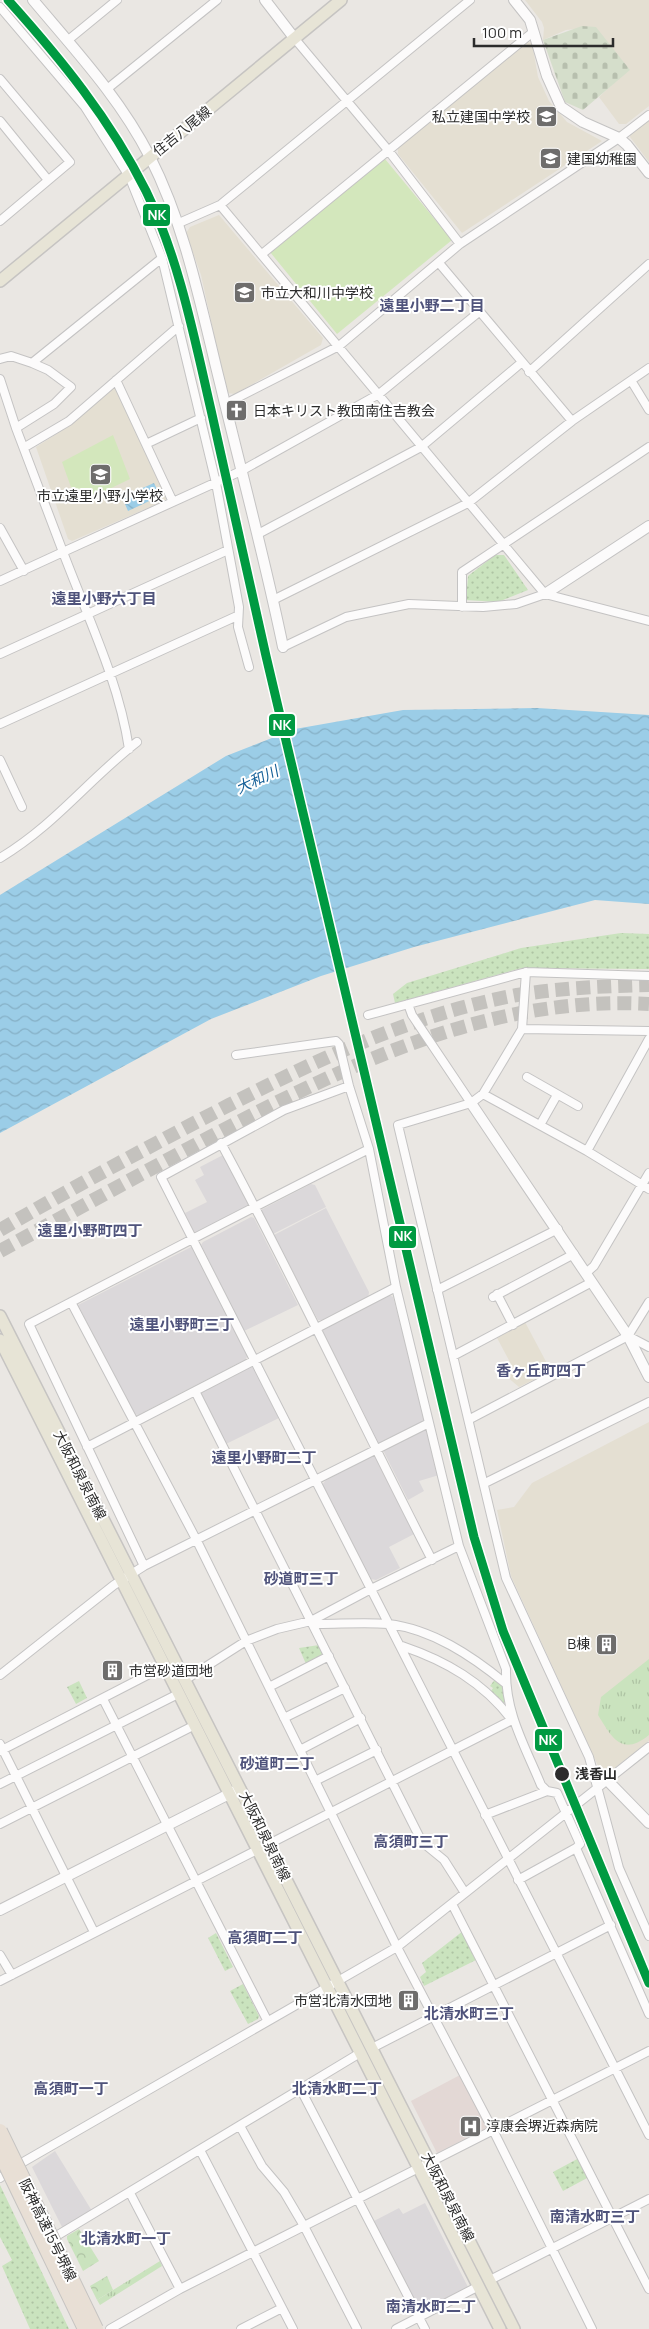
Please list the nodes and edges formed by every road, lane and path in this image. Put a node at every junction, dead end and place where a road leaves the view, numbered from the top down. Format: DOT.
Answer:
graph roads {
  1 [pos="33,0"];
  2 [pos="117,0"];
  3 [pos="217,0"];
  4 [pos="265,0"];
  5 [pos="341,0"];
  6 [pos="470,0"];
  7 [pos="514,0"];
  8 [pos="0,7"];
  9 [pos="533,32"];
  10 [pos="296,38"];
  11 [pos="67,41"];
  12 [pos="0,79"];
  13 [pos="107,89"];
  14 [pos="347,100"];
  15 [pos="649,116"];
  16 [pos="0,121"];
  17 [pos="619,138"];
  18 [pos="388,150"];
  19 [pos="150,156"];
  20 [pos="649,173"];
  21 [pos="129,176"];
  22 [pos="48,180"];
  23 [pos="220,205"];
  24 [pos="0,221"];
  25 [pos="178,224"];
  26 [pos="460,244"];
  27 [pos="262,254"];
  28 [pos="162,258"];
  29 [pos="439,263"];
  30 [pos="649,264"];
  31 [pos="0,281"];
  32 [pos="479,312"];
  33 [pos="179,326"];
  34 [pos="339,346"];
  35 [pos="0,359"];
  36 [pos="32,363"];
  37 [pos="521,363"];
  38 [pos="649,368"];
  39 [pos="529,372"];
  40 [pos="0,379"];
  41 [pos="116,380"];
  42 [pos="632,382"];
  43 [pos="379,394"];
  44 [pos="225,404"];
  45 [pos="649,410"];
  46 [pos="201,418"];
  47 [pos="572,422"];
  48 [pos="16,428"];
  49 [pos="146,444"];
  50 [pos="25,447"];
  51 [pos="421,447"];
  52 [pos="649,447"];
  53 [pos="241,471"];
  54 [pos="216,483"];
  55 [pos="173,502"];
  56 [pos="468,503"];
  57 [pos="0,528"];
  58 [pos="648,529"];
  59 [pos="258,534"];
  60 [pos="503,545"];
  61 [pos="228,550"];
  62 [pos="63,552"];
  63 [pos="24,570"];
  64 [pos="0,581"];
  65 [pos="545,594"];
  66 [pos="273,600"];
  67 [pos="462,607"];
  68 [pos="86,615"];
  69 [pos="237,616"];
  70 [pos="649,621"];
  71 [pos="284,647"];
  72 [pos="0,654"];
  73 [pos="249,667"];
  74 [pos="109,674"];
  75 [pos="0,724"];
  76 [pos="137,742"];
  77 [pos="128,749"];
  78 [pos="0,760"];
  79 [pos="22,807"];
  80 [pos="0,858"];
  81 [pos="526,972"];
  82 [pos="649,976"];
  83 [pos="408,1004"];
  84 [pos="368,1014"];
  85 [pos="522,1029"];
  86 [pos="649,1031"];
  87 [pos="649,1040"];
  88 [pos="236,1055"];
  89 [pos="527,1077"];
  90 [pos="349,1086"];
  91 [pos="483,1094"];
  92 [pos="557,1095"];
  93 [pos="471,1103"];
  94 [pos="578,1106"];
  95 [pos="540,1125"];
  96 [pos="221,1143"];
  97 [pos="369,1149"];
  98 [pos="587,1151"];
  99 [pos="649,1173"];
  100 [pos="645,1187"];
  101 [pos="255,1206"];
  102 [pos="558,1229"];
  103 [pos="192,1238"];
  104 [pos="574,1254"];
  105 [pos="586,1273"];
  106 [pos="592,1282"];
  107 [pos="396,1287"];
  108 [pos="437,1290"];
  109 [pos="71,1302"];
  110 [pos="649,1302"];
  111 [pos="0,1316"];
  112 [pos="513,1325"];
  113 [pos="316,1329"];
  114 [pos="628,1336"];
  115 [pos="0,1340"];
  116 [pos="649,1347"];
  117 [pos="453,1356"];
  118 [pos="255,1360"];
  119 [pos="649,1377"];
  120 [pos="195,1391"];
  121 [pos="649,1402"];
  122 [pos="470,1419"];
  123 [pos="135,1422"];
  124 [pos="429,1423"];
  125 [pos="87,1447"];
  126 [pos="375,1450"];
  127 [pos="316,1481"];
  128 [pos="485,1483"];
  129 [pos="254,1510"];
  130 [pos="197,1541"];
  131 [pos="459,1546"];
  132 [pos="432,1560"];
  133 [pos="144,1566"];
  134 [pos="126,1577"];
  135 [pos="371,1589"];
  136 [pos="311,1621"];
  137 [pos="389,1624"];
  138 [pos="246,1641"];
  139 [pos="402,1646"];
  140 [pos="329,1656"];
  141 [pos="165,1666"];
  142 [pos="0,1675"];
  143 [pos="185,1680"];
  144 [pos="506,1683"];
  145 [pos="269,1687"];
  146 [pos="345,1688"];
  147 [pos="178,1694"];
  148 [pos="103,1699"];
  149 [pos="284,1718"];
  150 [pos="361,1718"];
  151 [pos="512,1720"];
  152 [pos="195,1725"];
  153 [pos="116,1726"];
  154 [pos="1,1748"];
  155 [pos="649,1748"];
  156 [pos="300,1750"];
  157 [pos="377,1750"];
  158 [pos="453,1750"];
  159 [pos="131,1757"];
  160 [pos="15,1777"];
  161 [pos="315,1781"];
  162 [pos="393,1781"];
  163 [pos="608,1781"];
  164 [pos="0,1784"];
  165 [pos="241,1788"];
  166 [pos="598,1789"];
  167 [pos="547,1791"];
  168 [pos="230,1794"];
  169 [pos="32,1808"];
  170 [pos="330,1812"];
  171 [pos="566,1814"];
  172 [pos="485,1815"];
  173 [pos="649,1822"];
  174 [pos="0,1824"];
  175 [pos="167,1826"];
  176 [pos="269,1844"];
  177 [pos="576,1848"];
  178 [pos="257,1850"];
  179 [pos="509,1860"];
  180 [pos="67,1878"];
  181 [pos="518,1880"];
  182 [pos="196,1883"];
  183 [pos="465,1893"];
  184 [pos="452,1904"];
  185 [pos="0,1910"];
  186 [pos="611,1925"];
  187 [pos="94,1932"];
  188 [pos="649,1936"];
  189 [pos="397,1947"];
  190 [pos="557,1954"];
  191 [pos="0,1955"];
  192 [pos="12,1975"];
  193 [pos="0,1980"];
  194 [pos="332,1983"];
  195 [pos="495,1985"];
  196 [pos="649,2014"];
  197 [pos="433,2018"];
  198 [pos="267,2020"];
  199 [pos="372,2048"];
  200 [pos="649,2050"];
  201 [pos="360,2053"];
  202 [pos="615,2068"];
  203 [pos="301,2090"];
  204 [pos="554,2099"];
  205 [pos="240,2126"];
  206 [pos="0,2129"];
  207 [pos="493,2130"];
  208 [pos="649,2135"];
  209 [pos="200,2150"];
  210 [pos="0,2153"];
  211 [pos="0,2158"];
  212 [pos="430,2161"];
  213 [pos="18,2165"];
  214 [pos="419,2167"];
  215 [pos="4,2176"];
  216 [pos="130,2193"];
  217 [pos="649,2199"];
  218 [pos="357,2201"];
  219 [pos="613,2217"];
  220 [pos="304,2226"];
  221 [pos="53,2238"];
  222 [pos="551,2249"];
  223 [pos="254,2253"];
  224 [pos="490,2280"];
  225 [pos="479,2286"];
  226 [pos="180,2289"];
  227 [pos="649,2289"];
  228 [pos="282,2308"];
  229 [pos="419,2317"];
  230 [pos="84,2329"];
  231 [pos="97,2329"];
  232 [pos="110,2329"];
  233 [pos="241,2329"];
  234 [pos="293,2329"];
  235 [pos="356,2329"];
  236 [pos="396,2329"];
  237 [pos="425,2329"];
  238 [pos="500,2329"];
  239 [pos="514,2329"];
  240 [pos="592,2329"];
  1 -- 11 [label="street"];
  2 -- 11 [label="street"];
  3 -- 13 [label="street"];
  4 -- 10 [label="street"];
  5 -- 10 [label="main road, 住吉八尾線"];
  6 -- 14 [label="street"];
  7 -- 9 [label="street"];
  8 -- 21 [label="street"];
  9 -- 17 [label="street"];
  9 -- 18 [label="street"];
  10 -- 14 [label="street"];
  10 -- 19 [label="main road, 住吉八尾線"];
  11 -- 13 [label="street"];
  12 -- 22 [label="street"];
  13 -- 19 [label="street"];
  14 -- 18 [label="street"];
  14 -- 23 [label="street"];
  15 -- 17 [label="street"];
  16 -- 22 [label="street"];
  17 -- 20 [label="street"];
  17 -- 26 [label="street"];
  18 -- 26 [label="street"];
  18 -- 27 [label="street"];
  19 -- 21 [label="main road, 住吉八尾線"];
  19 -- 25 [label="street"];
  21 -- 28 [label="street"];
  21 -- 31 [label="main road, 住吉八尾線"];
  22 -- 24 [label="street"];
  23 -- 25 [label="street"];
  23 -- 27 [label="street"];
  25 -- 44 [label="street"];
  26 -- 29 [label="street"];
  27 -- 34 [label="street"];
  28 -- 33 [label="street"];
  28 -- 36 [label="street"];
  29 -- 32 [label="street"];
  29 -- 34 [label="street"];
  30 -- 39 [label="street"];
  32 -- 37 [label="street"];
  32 -- 43 [label="street"];
  33 -- 41 [label="street"];
  33 -- 46 [label="street"];
  34 -- 43 [label="street"];
  34 -- 44 [label="street"];
  35 -- 36 [label="street"];
  36 -- 48 [label="street"];
  37 -- 39 [label="street"];
  37 -- 51 [label="street"];
  38 -- 42 [label="street"];
  39 -- 47 [label="street"];
  40 -- 48 [label="street"];
  41 -- 49 [label="street"];
  41 -- 50 [label="street"];
  42 -- 45 [label="street"];
  42 -- 47 [label="street"];
  43 -- 51 [label="street"];
  43 -- 53 [label="street"];
  44 -- 53 [label="street"];
  46 -- 49 [label="street"];
  46 -- 54 [label="street"];
  47 -- 56 [label="street"];
  48 -- 50 [label="street"];
  49 -- 55 [label="street"];
  50 -- 62 [label="street"];
  51 -- 56 [label="street"];
  51 -- 59 [label="street"];
  52 -- 60 [label="street"];
  53 -- 54 [label="street"];
  53 -- 59 [label="street"];
  54 -- 55 [label="street"];
  54 -- 61 [label="street"];
  55 -- 62 [label="street"];
  56 -- 60 [label="street"];
  56 -- 66 [label="street"];
  57 -- 63 [label="street"];
  58 -- 65 [label="street"];
  59 -- 66 [label="street"];
  60 -- 65 [label="street"];
  60 -- 67 [label="street"];
  61 -- 68 [label="street"];
  61 -- 69 [label="street"];
  62 -- 63 [label="street"];
  62 -- 68 [label="street"];
  63 -- 64 [label="street"];
  65 -- 67 [label="street"];
  65 -- 70 [label="street"];
  66 -- 71 [label="street"];
  67 -- 71 [label="street"];
  68 -- 72 [label="street"];
  68 -- 74 [label="street"];
  69 -- 73 [label="street"];
  69 -- 74 [label="street"];
  74 -- 75 [label="street"];
  74 -- 77 [label="street"];
  76 -- 77 [label="street"];
  77 -- 80 [label="street"];
  78 -- 79 [label="street"];
  81 -- 82 [label="street"];
  81 -- 83 [label="street"];
  81 -- 85 [label="street"];
  83 -- 84 [label="street"];
  83 -- 93 [label="street"];
  85 -- 86 [label="street"];
  85 -- 91 [label="street"];
  87 -- 98 [label="street"];
  88 -- 90 [label="street"];
  89 -- 92 [label="street"];
  90 -- 96 [label="street"];
  90 -- 97 [label="street"];
  91 -- 93 [label="street"];
  91 -- 95 [label="street"];
  92 -- 94 [label="street"];
  92 -- 95 [label="street"];
  93 -- 102 [label="street"];
  93 -- 108 [label="street"];
  95 -- 98 [label="street"];
  96 -- 101 [label="street"];
  96 -- 103 [label="street"];
  97 -- 101 [label="street"];
  97 -- 107 [label="street"];
  98 -- 100 [label="street"];
  99 -- 100 [label="street"];
  100 -- 105 [label="street"];
  101 -- 103 [label="street"];
  101 -- 113 [label="street"];
  102 -- 104 [label="street"];
  102 -- 108 [label="street"];
  103 -- 109 [label="street"];
  103 -- 118 [label="street"];
  104 -- 105 [label="street"];
  104 -- 112 [label="street"];
  105 -- 106 [label="street"];
  106 -- 112 [label="street"];
  106 -- 114 [label="street"];
  107 -- 113 [label="street"];
  107 -- 124 [label="street"];
  108 -- 117 [label="street"];
  109 -- 123 [label="street"];
  109 -- 125 [label="street"];
  110 -- 114 [label="street"];
  111 -- 134 [label="main road, 大阪和泉泉南線"];
  112 -- 117 [label="street"];
  113 -- 118 [label="street"];
  113 -- 126 [label="street"];
  114 -- 116 [label="street"];
  114 -- 119 [label="street"];
  114 -- 122 [label="street"];
  115 -- 134 [label="main road, 大阪和泉泉南線"];
  117 -- 122 [label="street"];
  118 -- 120 [label="street"];
  118 -- 127 [label="street"];
  120 -- 123 [label="street"];
  120 -- 129 [label="street"];
  121 -- 128 [label="street"];
  122 -- 128 [label="street"];
  123 -- 125 [label="street"];
  123 -- 130 [label="street"];
  124 -- 126 [label="street"];
  124 -- 131 [label="street"];
  125 -- 133 [label="street"];
  126 -- 127 [label="street"];
  126 -- 132 [label="street"];
  127 -- 129 [label="street"];
  127 -- 135 [label="street"];
  128 -- 166 [label="street"];
  129 -- 130 [label="street"];
  129 -- 136 [label="street"];
  130 -- 133 [label="street"];
  130 -- 138 [label="street"];
  131 -- 132 [label="street"];
  131 -- 144 [label="street"];
  132 -- 135 [label="street"];
  133 -- 134 [label="street"];
  134 -- 141 [label="main road, 大阪和泉泉南線"];
  134 -- 142 [label="street"];
  134 -- 143 [label="main road, 大阪和泉泉南線"];
  135 -- 136 [label="street"];
  135 -- 137 [label="street"];
  136 -- 137 [label="street"];
  136 -- 138 [label="street"];
  136 -- 140 [label="street"];
  137 -- 139 [label="street"];
  137 -- 144 [label="street"];
  138 -- 143 [label="street"];
  138 -- 145 [label="street"];
  139 -- 151 [label="street"];
  139 -- 158 [label="street"];
  140 -- 145 [label="street"];
  140 -- 146 [label="street"];
  141 -- 147 [label="main road, 大阪和泉泉南線"];
  141 -- 148 [label="street"];
  143 -- 165 [label="main road, 大阪和泉泉南線"];
  144 -- 151 [label="street"];
  145 -- 149 [label="street"];
  146 -- 149 [label="street"];
  146 -- 150 [label="street"];
  147 -- 152 [label="main road, 大阪和泉泉南線"];
  147 -- 153 [label="street"];
  148 -- 153 [label="street"];
  148 -- 154 [label="street"];
  149 -- 156 [label="street"];
  150 -- 156 [label="street"];
  150 -- 157 [label="street"];
  151 -- 158 [label="street"];
  151 -- 167 [label="street"];
  152 -- 159 [label="street"];
  152 -- 168 [label="main road, 大阪和泉泉南線"];
  153 -- 159 [label="street"];
  153 -- 160 [label="street"];
  154 -- 160 [label="street"];
  155 -- 163 [label="street"];
  156 -- 161 [label="street"];
  157 -- 161 [label="street"];
  157 -- 162 [label="street"];
  158 -- 162 [label="street"];
  158 -- 172 [label="street"];
  159 -- 169 [label="street"];
  159 -- 175 [label="street"];
  160 -- 164 [label="street"];
  160 -- 169 [label="street"];
  161 -- 170 [label="street"];
  162 -- 170 [label="street"];
  162 -- 183 [label="street"];
  163 -- 166 [label="street"];
  163 -- 173 [label="street"];
  165 -- 168 [label="street"];
  165 -- 176 [label="main road, 大阪和泉泉南線"];
  166 -- 171 [label="street"];
  166 -- 188 [label="street"];
  167 -- 171 [label="street"];
  167 -- 172 [label="street"];
  168 -- 175 [label="street"];
  168 -- 178 [label="main road, 大阪和泉泉南線"];
  169 -- 174 [label="street"];
  169 -- 180 [label="street"];
  170 -- 176 [label="street"];
  170 -- 189 [label="street"];
  171 -- 177 [label="street"];
  171 -- 179 [label="street"];
  172 -- 179 [label="street"];
  175 -- 180 [label="street"];
  175 -- 182 [label="street"];
  176 -- 194 [label="main road, 大阪和泉泉南線"];
  177 -- 181 [label="street"];
  177 -- 186 [label="street"];
  178 -- 182 [label="street"];
  178 -- 194 [label="main road, 大阪和泉泉南線"];
  179 -- 181 [label="street"];
  179 -- 183 [label="street"];
  180 -- 185 [label="street"];
  180 -- 187 [label="street"];
  181 -- 190 [label="street"];
  182 -- 187 [label="street"];
  182 -- 198 [label="street"];
  183 -- 184 [label="street"];
  184 -- 189 [label="street"];
  184 -- 195 [label="street"];
  186 -- 190 [label="street"];
  186 -- 196 [label="street"];
  187 -- 192 [label="street"];
  189 -- 194 [label="street"];
  189 -- 197 [label="street"];
  190 -- 195 [label="street"];
  190 -- 202 [label="street"];
  191 -- 192 [label="street"];
  192 -- 193 [label="street"];
  194 -- 198 [label="street"];
  194 -- 199 [label="main road, 大阪和泉泉南線"];
  194 -- 201 [label="main road, 大阪和泉泉南線"];
  195 -- 197 [label="street"];
  195 -- 204 [label="street"];
  197 -- 199 [label="street"];
  197 -- 207 [label="street"];
  198 -- 213 [label="street"];
  199 -- 212 [label="main road, 大阪和泉泉南線"];
  200 -- 202 [label="street"];
  201 -- 203 [label="street"];
  201 -- 214 [label="main road, 大阪和泉泉南線"];
  202 -- 204 [label="street"];
  202 -- 208 [label="street"];
  203 -- 205 [label="street"];
  203 -- 218 [label="street"];
  204 -- 207 [label="street"];
  204 -- 219 [label="street"];
  205 -- 209 [label="street"];
  205 -- 220 [label="street"];
  206 -- 213 [label="street"];
  206 -- 231 [label="highway, 阪神高速15号堺線, bridge"];
  207 -- 212 [label="street"];
  207 -- 222 [label="street"];
  209 -- 216 [label="street"];
  209 -- 223 [label="street"];
  210 -- 230 [label="highway, 阪神高速15号堺線, bridge"];
  211 -- 215 [label="street"];
  212 -- 214 [label="street"];
  212 -- 224 [label="main road, 大阪和泉泉南線"];
  213 -- 215 [label="street"];
  213 -- 221 [label="street"];
  214 -- 218 [label="street"];
  214 -- 225 [label="main road, 大阪和泉泉南線"];
  215 -- 230 [label="street"];
  216 -- 221 [label="street"];
  216 -- 226 [label="street"];
  217 -- 219 [label="street"];
  218 -- 220 [label="street"];
  218 -- 229 [label="street"];
  219 -- 222 [label="street"];
  219 -- 227 [label="street"];
  220 -- 223 [label="street"];
  220 -- 235 [label="street"];
  221 -- 231 [label="street"];
  222 -- 224 [label="street"];
  222 -- 240 [label="street"];
  223 -- 226 [label="street"];
  223 -- 228 [label="street"];
  224 -- 239 [label="main road, 大阪和泉泉南線"];
  225 -- 229 [label="street"];
  225 -- 238 [label="main road, 大阪和泉泉南線"];
  226 -- 232 [label="street"];
  228 -- 233 [label="street"];
  228 -- 234 [label="street"];
  229 -- 236 [label="street"];
  229 -- 237 [label="street"];
}
